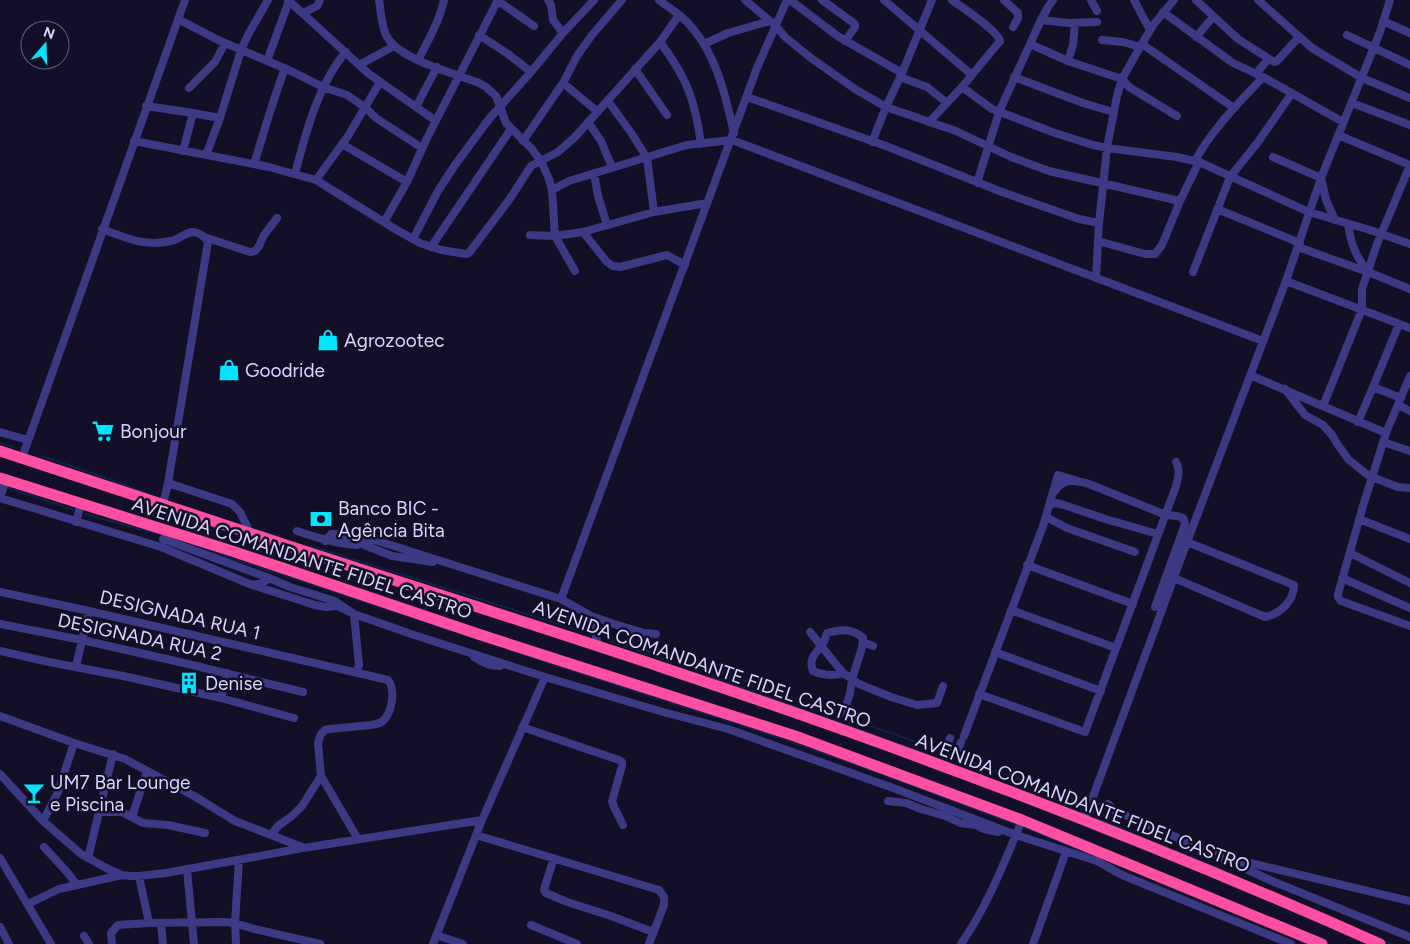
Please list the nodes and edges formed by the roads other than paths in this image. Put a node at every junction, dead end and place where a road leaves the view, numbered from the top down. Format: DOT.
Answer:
graph roads {
  1 [pos="184,0"];
  2 [pos="268,0"];
  3 [pos="289,0"];
  4 [pos="320,0"];
  5 [pos="379,0"];
  6 [pos="444,0"];
  7 [pos="498,0"];
  8 [pos="548,0"];
  9 [pos="593,0"];
  10 [pos="622,0"];
  11 [pos="658,0"];
  12 [pos="746,0"];
  13 [pos="789,0"];
  14 [pos="822,0"];
  15 [pos="884,0"];
  16 [pos="932,0"];
  17 [pos="952,0"];
  18 [pos="1004,0"];
  19 [pos="1053,0"];
  20 [pos="1091,0"];
  21 [pos="1134,0"];
  22 [pos="1174,0"];
  23 [pos="1196,0"];
  24 [pos="1258,0"];
  25 [pos="1390,0"];
  26 [pos="1098,10"];
  27 [pos="1163,12"];
  28 [pos="304,13"];
  29 [pos="679,15"];
  30 [pos="1213,16"];
  31 [pos="178,19"];
  32 [pos="1041,20"];
  33 [pos="1383,21"];
  34 [pos="1097,22"];
  35 [pos="1075,23"];
  36 [pos="773,24"];
  37 [pos="534,26"];
  38 [pos="1013,27"];
  39 [pos="1150,30"];
  40 [pos="920,31"];
  41 [pos="563,33"];
  42 [pos="1410,33"];
  43 [pos="479,35"];
  44 [pos="1347,35"];
  45 [pos="1196,36"];
  46 [pos="1299,37"];
  47 [pos="1102,40"];
  48 [pos="845,41"];
  49 [pos="660,42"];
  50 [pos="225,43"];
  51 [pos="704,44"];
  52 [pos="1030,44"];
  53 [pos="1141,45"];
  54 [pos="394,46"];
  55 [pos="1373,48"];
  56 [pos="241,50"];
  57 [pos="346,52"];
  58 [pos="1268,59"];
  59 [pos="418,60"];
  60 [pos="267,61"];
  61 [pos="1068,61"];
  62 [pos="359,65"];
  63 [pos="1410,65"];
  64 [pos="436,67"];
  65 [pos="285,68"];
  66 [pos="635,69"];
  67 [pos="531,72"];
  68 [pos="459,75"];
  69 [pos="901,75"];
  70 [pos="972,75"];
  71 [pos="1259,76"];
  72 [pos="1014,77"];
  73 [pos="1362,78"];
  74 [pos="1122,79"];
  75 [pos="380,82"];
  76 [pos="563,83"];
  77 [pos="323,87"];
  78 [pos="962,87"];
  79 [pos="189,88"];
  80 [pos="1292,93"];
  81 [pos="747,97"];
  82 [pos="1410,98"];
  83 [pos="608,100"];
  84 [pos="947,103"];
  85 [pos="1352,103"];
  86 [pos="146,106"];
  87 [pos="416,107"];
  88 [pos="500,107"];
  89 [pos="886,107"];
  90 [pos="366,108"];
  91 [pos="1234,108"];
  92 [pos="598,112"];
  93 [pos="999,112"];
  94 [pos="1113,112"];
  95 [pos="193,113"];
  96 [pos="667,114"];
  97 [pos="1177,116"];
  98 [pos="220,118"];
  99 [pos="436,121"];
  100 [pos="588,122"];
  101 [pos="930,122"];
  102 [pos="1343,122"];
  103 [pos="1410,124"];
  104 [pos="511,129"];
  105 [pos="1338,135"];
  106 [pos="733,137"];
  107 [pos="134,141"];
  108 [pos="523,141"];
  109 [pos="872,142"];
  110 [pos="342,144"];
  111 [pos="701,144"];
  112 [pos="988,146"];
  113 [pos="422,148"];
  114 [pos="1107,148"];
  115 [pos="183,151"];
  116 [pos="606,152"];
  117 [pos="206,155"];
  118 [pos="646,158"];
  119 [pos="1274,158"];
  120 [pos="541,161"];
  121 [pos="1197,162"];
  122 [pos="254,164"];
  123 [pos="1410,165"];
  124 [pos="612,167"];
  125 [pos="597,172"];
  126 [pos="294,174"];
  127 [pos="1230,177"];
  128 [pos="1321,178"];
  129 [pos="316,180"];
  130 [pos="407,182"];
  131 [pos="977,182"];
  132 [pos="1103,183"];
  133 [pos="552,190"];
  134 [pos="1180,201"];
  135 [pos="706,203"];
  136 [pos="1217,209"];
  137 [pos="654,212"];
  138 [pos="1308,212"];
  139 [pos="276,218"];
  140 [pos="1335,220"];
  141 [pos="384,222"];
  142 [pos="1099,223"];
  143 [pos="1348,224"];
  144 [pos="608,225"];
  145 [pos="102,229"];
  146 [pos="583,232"];
  147 [pos="1381,233"];
  148 [pos="530,235"];
  149 [pos="204,236"];
  150 [pos="555,236"];
  151 [pos="413,239"];
  152 [pos="1098,241"];
  153 [pos="1410,244"];
  154 [pos="1299,245"];
  155 [pos="431,247"];
  156 [pos="685,265"];
  157 [pos="575,271"];
  158 [pos="1193,272"];
  159 [pos="1368,272"];
  160 [pos="1096,278"];
  161 [pos="1286,281"];
  162 [pos="1410,289"];
  163 [pos="1362,309"];
  164 [pos="1399,324"];
  165 [pos="1410,328"];
  166 [pos="1264,341"];
  167 [pos="1250,375"];
  168 [pos="1410,376"];
  169 [pos="1373,387"];
  170 [pos="1285,389"];
  171 [pos="1399,402"];
  172 [pos="1323,406"];
  173 [pos="1410,411"];
  174 [pos="1358,422"];
  175 [pos="0,432"];
  176 [pos="1386,433"];
  177 [pos="28,440"];
  178 [pos="1383,442"];
  179 [pos="0,451"];
  180 [pos="1410,451"];
  181 [pos="22,458"];
  182 [pos="1176,462"];
  183 [pos="1372,477"];
  184 [pos="3,479"];
  185 [pos="168,484"];
  186 [pos="1410,488"];
  187 [pos="0,498"];
  188 [pos="81,504"];
  189 [pos="163,504"];
  190 [pos="1050,505"];
  191 [pos="1166,515"];
  192 [pos="1046,517"];
  193 [pos="1359,519"];
  194 [pos="76,522"];
  195 [pos="297,531"];
  196 [pos="251,534"];
  197 [pos="338,534"];
  198 [pos="1158,534"];
  199 [pos="164,539"];
  200 [pos="1410,539"];
  201 [pos="325,540"];
  202 [pos="1187,542"];
  203 [pos="362,545"];
  204 [pos="1135,552"];
  205 [pos="1350,553"];
  206 [pos="445,563"];
  207 [pos="1027,565"];
  208 [pos="269,578"];
  209 [pos="1174,578"];
  210 [pos="1342,578"];
  211 [pos="1410,583"];
  212 [pos="252,585"];
  213 [pos="295,589"];
  214 [pos="0,592"];
  215 [pos="561,599"];
  216 [pos="1133,604"];
  217 [pos="315,605"];
  218 [pos="1155,607"];
  219 [pos="1410,607"];
  220 [pos="1011,610"];
  221 [pos="89,611"];
  222 [pos="354,614"];
  223 [pos="591,616"];
  224 [pos="1401,623"];
  225 [pos="0,624"];
  226 [pos="1410,626"];
  227 [pos="810,632"];
  228 [pos="644,633"];
  229 [pos="656,634"];
  230 [pos="82,640"];
  231 [pos="863,642"];
  232 [pos="598,645"];
  233 [pos="822,645"];
  234 [pos="873,646"];
  235 [pos="650,648"];
  236 [pos="1116,648"];
  237 [pos="0,652"];
  238 [pos="995,652"];
  239 [pos="76,666"];
  240 [pos="353,672"];
  241 [pos="227,673"];
  242 [pos="844,674"];
  243 [pos="545,677"];
  244 [pos="852,679"];
  245 [pos="943,686"];
  246 [pos="1100,691"];
  247 [pos="303,692"];
  248 [pos="979,694"];
  249 [pos="668,695"];
  250 [pos="221,698"];
  251 [pos="844,711"];
  252 [pos="663,712"];
  253 [pos="0,716"];
  254 [pos="294,718"];
  255 [pos="522,727"];
  256 [pos="950,738"];
  257 [pos="74,743"];
  258 [pos="946,748"];
  259 [pos="958,751"];
  260 [pos="113,754"];
  261 [pos="148,771"];
  262 [pos="0,774"];
  263 [pos="320,776"];
  264 [pos="909,794"];
  265 [pos="888,801"];
  266 [pos="918,808"];
  267 [pos="1089,808"];
  268 [pos="100,812"];
  269 [pos="946,813"];
  270 [pos="132,817"];
  271 [pos="482,820"];
  272 [pos="1022,820"];
  273 [pos="43,821"];
  274 [pos="1084,821"];
  275 [pos="622,825"];
  276 [pos="205,834"];
  277 [pos="271,835"];
  278 [pos="476,835"];
  279 [pos="1016,835"];
  280 [pos="358,839"];
  281 [pos="44,847"];
  282 [pos="303,848"];
  283 [pos="1066,852"];
  284 [pos="0,858"];
  285 [pos="88,858"];
  286 [pos="554,858"];
  287 [pos="239,860"];
  288 [pos="1231,862"];
  289 [pos="187,869"];
  290 [pos="122,875"];
  291 [pos="139,876"];
  292 [pos="1224,877"];
  293 [pos="77,885"];
  294 [pos="1410,900"];
  295 [pos="28,904"];
  296 [pos="193,922"];
  297 [pos="149,923"];
  298 [pos="161,923"];
  299 [pos="235,924"];
  300 [pos="531,925"];
  301 [pos="0,927"];
  302 [pos="653,932"];
  303 [pos="436,935"];
  304 [pos="84,936"];
  305 [pos="1410,937"];
  306 [pos="573,943"];
  307 [pos="9,944"];
  308 [pos="51,944"];
  309 [pos="89,944"];
  310 [pos="112,944"];
  311 [pos="163,944"];
  312 [pos="194,944"];
  313 [pos="236,944"];
  314 [pos="320,944"];
  315 [pos="433,944"];
  316 [pos="463,944"];
  317 [pos="649,944"];
  318 [pos="961,944"];
  319 [pos="1033,944"];
  320 [pos="1291,944"];
  321 [pos="1322,944"];
  322 [pos="1380,944"];
  1 -- 31 [label="street"];
  2 -- 56 [label="street"];
  3 -- 28 [label="street"];
  3 -- 60 [label="street"];
  4 -- 28 [label="street"];
  5 -- 54 [label="street"];
  6 -- 59 [label="street"];
  7 -- 37 [label="street"];
  7 -- 43 [label="street"];
  8 -- 41 [label="street"];
  9 -- 41 [label="street"];
  10 -- 76 [label="street"];
  11 -- 29 [label="street"];
  12 -- 36 [label="street"];
  13 -- 36 [label="street"];
  13 -- 48 [label="street"];
  14 -- 48 [label="street"];
  15 -- 40 [label="street"];
  16 -- 40 [label="street"];
  17 -- 70 [label="street"];
  18 -- 38 [label="street"];
  19 -- 32 [label="street"];
  20 -- 26 [label="street"];
  21 -- 39 [label="street"];
  22 -- 27 [label="street"];
  23 -- 30 [label="street"];
  24 -- 46 [label="street"];
  25 -- 33 [label="street"];
  27 -- 39 [label="street"];
  27 -- 45 [label="street"];
  28 -- 57 [label="street"];
  29 -- 49 [label="street"];
  29 -- 51 [label="street"];
  30 -- 45 [label="street"];
  30 -- 58 [label="street"];
  31 -- 50 [label="street"];
  31 -- 86 [label="street"];
  32 -- 35 [label="street"];
  32 -- 52 [label="street"];
  33 -- 42 [label="street"];
  33 -- 55 [label="street"];
  34 -- 35 [label="street"];
  35 -- 61 [label="street"];
  36 -- 51 [label="street"];
  36 -- 81 [label="street"];
  36 -- 89 [label="street"];
  39 -- 53 [label="street"];
  40 -- 69 [label="street"];
  40 -- 70 [label="street"];
  41 -- 67 [label="street"];
  43 -- 67 [label="street"];
  43 -- 68 [label="street"];
  44 -- 55 [label="street"];
  45 -- 71 [label="street"];
  46 -- 58 [label="street"];
  46 -- 73 [label="street"];
  47 -- 53 [label="street"];
  48 -- 69 [label="street"];
  49 -- 66 [label="street"];
  49 -- 111 [label="street"];
  50 -- 56 [label="street"];
  50 -- 79 [label="street"];
  51 -- 106 [label="street"];
  52 -- 61 [label="street"];
  52 -- 72 [label="street"];
  53 -- 74 [label="street"];
  53 -- 91 [label="street"];
  54 -- 59 [label="street"];
  54 -- 62 [label="street"];
  55 -- 63 [label="street"];
  55 -- 73 [label="street"];
  56 -- 60 [label="street"];
  56 -- 98 [label="street"];
  57 -- 62 [label="street"];
  57 -- 77 [label="street"];
  58 -- 71 [label="street"];
  59 -- 64 [label="street"];
  60 -- 65 [label="street"];
  61 -- 74 [label="street"];
  62 -- 75 [label="street"];
  64 -- 68 [label="street"];
  64 -- 87 [label="street"];
  65 -- 77 [label="street"];
  65 -- 122 [label="street"];
  66 -- 83 [label="street"];
  66 -- 96 [label="street"];
  67 -- 88 [label="street"];
  68 -- 88 [label="street"];
  68 -- 99 [label="street"];
  69 -- 84 [label="street"];
  69 -- 89 [label="street"];
  70 -- 78 [label="street"];
  71 -- 80 [label="street"];
  71 -- 91 [label="street"];
  72 -- 93 [label="street"];
  72 -- 94 [label="street"];
  73 -- 82 [label="street"];
  73 -- 85 [label="street"];
  74 -- 94 [label="street"];
  74 -- 97 [label="street"];
  75 -- 87 [label="street"];
  75 -- 90 [label="street"];
  76 -- 92 [label="street"];
  76 -- 108 [label="street"];
  77 -- 90 [label="street"];
  77 -- 126 [label="street"];
  78 -- 84 [label="street"];
  78 -- 93 [label="street"];
  80 -- 102 [label="street"];
  80 -- 127 [label="street"];
  81 -- 106 [label="street"];
  81 -- 109 [label="street"];
  83 -- 92 [label="street"];
  83 -- 118 [label="street"];
  84 -- 101 [label="street"];
  85 -- 102 [label="street"];
  85 -- 103 [label="street"];
  86 -- 95 [label="street"];
  86 -- 107 [label="street"];
  87 -- 99 [label="street"];
  88 -- 104 [label="street"];
  88 -- 151 [label="street"];
  89 -- 101 [label="street"];
  89 -- 109 [label="street"];
  90 -- 110 [label="street"];
  90 -- 113 [label="street"];
  91 -- 121 [label="street"];
  92 -- 100 [label="street"];
  93 -- 112 [label="street"];
  93 -- 114 [label="street"];
  94 -- 114 [label="street"];
  95 -- 98 [label="street"];
  95 -- 115 [label="street"];
  98 -- 117 [label="street"];
  99 -- 113 [label="street"];
  100 -- 116 [label="street"];
  100 -- 120 [label="street"];
  101 -- 112 [label="street"];
  102 -- 105 [label="street"];
  104 -- 108 [label="street"];
  104 -- 155 [label="street"];
  105 -- 123 [label="street"];
  105 -- 128 [label="street"];
  106 -- 111 [label="street"];
  106 -- 135 [label="street"];
  106 -- 160 [label="street"];
  107 -- 115 [label="street"];
  107 -- 145 [label="street"];
  108 -- 120 [label="street"];
  109 -- 131 [label="street"];
  110 -- 129 [label="street"];
  110 -- 130 [label="street"];
  111 -- 118 [label="street"];
  112 -- 131 [label="street"];
  112 -- 132 [label="street"];
  113 -- 130 [label="street"];
  114 -- 121 [label="street"];
  114 -- 132 [label="street"];
  115 -- 117 [label="street"];
  116 -- 124 [label="street"];
  116 -- 125 [label="street"];
  117 -- 122 [label="street"];
  118 -- 124 [label="street"];
  118 -- 137 [label="street"];
  119 -- 128 [label="street"];
  120 -- 133 [label="street"];
  120 -- 155 [label="street"];
  121 -- 127 [label="street"];
  121 -- 134 [label="street"];
  122 -- 126 [label="street"];
  123 -- 147 [label="street"];
  124 -- 125 [label="street"];
  125 -- 133 [label="street"];
  125 -- 144 [label="street"];
  126 -- 129 [label="street"];
  127 -- 136 [label="street"];
  127 -- 138 [label="street"];
  128 -- 138 [label="street"];
  128 -- 140 [label="street"];
  129 -- 141 [label="street"];
  130 -- 141 [label="street"];
  131 -- 142 [label="street"];
  132 -- 134 [label="street"];
  132 -- 142 [label="street"];
  133 -- 150 [label="street"];
  134 -- 152 [label="street"];
  135 -- 137 [label="street"];
  135 -- 156 [label="street"];
  136 -- 154 [label="street"];
  136 -- 158 [label="street"];
  137 -- 144 [label="street"];
  138 -- 140 [label="street"];
  138 -- 154 [label="street"];
  139 -- 149 [label="street"];
  140 -- 143 [label="street"];
  141 -- 151 [label="street"];
  142 -- 152 [label="street"];
  143 -- 147 [label="street"];
  143 -- 159 [label="street"];
  144 -- 146 [label="street"];
  145 -- 149 [label="street"];
  145 -- 177 [label="street"];
  146 -- 150 [label="street"];
  146 -- 156 [label="street"];
  147 -- 153 [label="street"];
  147 -- 159 [label="street"];
  148 -- 150 [label="street"];
  149 -- 185 [label="street"];
  150 -- 157 [label="street"];
  151 -- 155 [label="street"];
  152 -- 160 [label="street"];
  154 -- 159 [label="street"];
  154 -- 161 [label="street"];
  156 -- 215 [label="street"];
  159 -- 162 [label="street"];
  159 -- 163 [label="street"];
  160 -- 166 [label="street"];
  161 -- 163 [label="street"];
  161 -- 166 [label="street"];
  163 -- 164 [label="street"];
  163 -- 172 [label="street"];
  164 -- 165 [label="street"];
  164 -- 169 [label="street"];
  166 -- 167 [label="street"];
  167 -- 170 [label="street"];
  167 -- 202 [label="street"];
  168 -- 171 [label="street"];
  169 -- 171 [label="street"];
  169 -- 174 [label="street"];
  170 -- 172 [label="street"];
  170 -- 183 [label="street"];
  171 -- 173 [label="street"];
  171 -- 176 [label="street"];
  172 -- 174 [label="street"];
  174 -- 176 [label="street"];
  175 -- 177 [label="street"];
  176 -- 178 [label="street"];
  177 -- 181 [label="street"];
  178 -- 180 [label="street"];
  178 -- 183 [label="street"];
  179 -- 181 [label="highway, AVENIDA COMANDANTE FIDEL CASTRO"];
  181 -- 189 [label="highway, AVENIDA COMANDANTE FIDEL CASTRO"];
  182 -- 191 [label="street"];
  183 -- 186 [label="street"];
  183 -- 193 [label="street"];
  184 -- 187 [label="street"];
  184 -- 188 [label="highway, AVENIDA COMANDANTE FIDEL CASTRO"];
  185 -- 189 [label="street"];
  185 -- 196 [label="street"];
  187 -- 194 [label="street"];
  188 -- 194 [label="street"];
  188 -- 199 [label="highway, AVENIDA COMANDANTE FIDEL CASTRO"];
  189 -- 196 [label="highway, AVENIDA COMANDANTE FIDEL CASTRO"];
  190 -- 191 [label="street"];
  190 -- 192 [label="street"];
  190 -- 198 [label="street"];
  191 -- 198 [label="street"];
  191 -- 218 [label="street"];
  192 -- 204 [label="street"];
  192 -- 207 [label="street"];
  193 -- 200 [label="street"];
  193 -- 205 [label="street"];
  194 -- 199 [label="street"];
  195 -- 201 [label="street"];
  196 -- 232 [label="highway, AVENIDA COMANDANTE FIDEL CASTRO"];
  197 -- 201 [label="street"];
  197 -- 203 [label="street"];
  197 -- 206 [label="street"];
  198 -- 216 [label="street"];
  199 -- 208 [label="street"];
  199 -- 212 [label="street"];
  199 -- 249 [label="highway, AVENIDA COMANDANTE FIDEL CASTRO"];
  201 -- 203 [label="street"];
  202 -- 209 [label="street"];
  202 -- 209 [label="street"];
  203 -- 206 [label="street"];
  205 -- 210 [label="street"];
  205 -- 211 [label="street"];
  206 -- 215 [label="street"];
  207 -- 216 [label="street"];
  207 -- 220 [label="street"];
  208 -- 212 [label="street"];
  208 -- 213 [label="street"];
  209 -- 267 [label="street"];
  210 -- 219 [label="street"];
  210 -- 224 [label="street"];
  212 -- 217 [label="street"];
  213 -- 217 [label="street"];
  213 -- 222 [label="street"];
  214 -- 221 [label="street, DESIGNADA RUA 1"];
  215 -- 223 [label="street"];
  216 -- 236 [label="street"];
  217 -- 222 [label="street"];
  219 -- 224 [label="street"];
  220 -- 236 [label="street"];
  220 -- 238 [label="street"];
  221 -- 230 [label="street"];
  221 -- 240 [label="street, DESIGNADA RUA 1"];
  222 -- 240 [label="street"];
  222 -- 243 [label="street"];
  223 -- 228 [label="street"];
  223 -- 232 [label="street"];
  224 -- 226 [label="street"];
  225 -- 230 [label="street, DESIGNADA RUA 2"];
  227 -- 233 [label="street"];
  228 -- 229 [label="street"];
  228 -- 235 [label="street"];
  230 -- 239 [label="street"];
  230 -- 241 [label="street, DESIGNADA RUA 2"];
  231 -- 233 [label="street"];
  231 -- 234 [label="street"];
  231 -- 244 [label="street"];
  232 -- 274 [label="highway, AVENIDA COMANDANTE FIDEL CASTRO"];
  233 -- 242 [label="street"];
  233 -- 242 [label="street"];
  236 -- 246 [label="street"];
  237 -- 239 [label="street"];
  238 -- 246 [label="street"];
  238 -- 248 [label="street"];
  239 -- 250 [label="street"];
  240 -- 263 [label="street, DESIGNADA RUA 1"];
  241 -- 247 [label="street, DESIGNADA RUA 2"];
  241 -- 250 [label="street"];
  242 -- 244 [label="street"];
  243 -- 252 [label="street"];
  243 -- 255 [label="street"];
  244 -- 245 [label="street"];
  244 -- 251 [label="street"];
  246 -- 248 [label="street"];
  248 -- 259 [label="street"];
  249 -- 252 [label="street"];
  249 -- 272 [label="highway, AVENIDA COMANDANTE FIDEL CASTRO"];
  250 -- 254 [label="street"];
  252 -- 264 [label="street"];
  253 -- 257 [label="street"];
  255 -- 271 [label="street"];
  255 -- 275 [label="street"];
  256 -- 258 [label="street"];
  257 -- 260 [label="street"];
  257 -- 273 [label="street"];
  260 -- 261 [label="street"];
  260 -- 268 [label="street"];
  261 -- 270 [label="street"];
  261 -- 277 [label="street"];
  262 -- 273 [label="street"];
  263 -- 277 [label="street"];
  263 -- 280 [label="street"];
  264 -- 266 [label="street"];
  264 -- 269 [label="street"];
  265 -- 266 [label="street"];
  266 -- 269 [label="street"];
  267 -- 274 [label="street"];
  267 -- 288 [label="street"];
  268 -- 270 [label="street"];
  268 -- 285 [label="street"];
  269 -- 279 [label="street"];
  270 -- 276 [label="street"];
  271 -- 278 [label="street"];
  271 -- 280 [label="street"];
  272 -- 279 [label="street"];
  272 -- 321 [label="highway, AVENIDA COMANDANTE FIDEL CASTRO"];
  273 -- 285 [label="street"];
  274 -- 292 [label="highway, AVENIDA COMANDANTE FIDEL CASTRO"];
  277 -- 282 [label="street"];
  278 -- 286 [label="street"];
  278 -- 303 [label="street"];
  279 -- 283 [label="street"];
  279 -- 318 [label="street"];
  280 -- 282 [label="street"];
  281 -- 293 [label="street"];
  282 -- 287 [label="street"];
  283 -- 319 [label="street"];
  283 -- 320 [label="street"];
  284 -- 295 [label="street"];
  285 -- 290 [label="street"];
  286 -- 302 [label="street"];
  286 -- 302 [label="street"];
  287 -- 289 [label="street"];
  287 -- 299 [label="street"];
  288 -- 292 [label="street"];
  288 -- 294 [label="street"];
  288 -- 305 [label="street"];
  289 -- 291 [label="street"];
  289 -- 296 [label="street"];
  290 -- 291 [label="street"];
  290 -- 293 [label="street"];
  291 -- 297 [label="street"];
  292 -- 322 [label="highway, AVENIDA COMANDANTE FIDEL CASTRO"];
  293 -- 295 [label="street"];
  295 -- 308 [label="street"];
  296 -- 298 [label="street"];
  296 -- 299 [label="street"];
  296 -- 312 [label="street"];
  297 -- 298 [label="street"];
  297 -- 310 [label="street"];
  298 -- 311 [label="street"];
  299 -- 313 [label="street"];
  299 -- 314 [label="street"];
  300 -- 306 [label="street"];
  301 -- 307 [label="street"];
  302 -- 317 [label="street"];
  303 -- 315 [label="street"];
  303 -- 316 [label="street"];
  304 -- 309 [label="street"];
}
